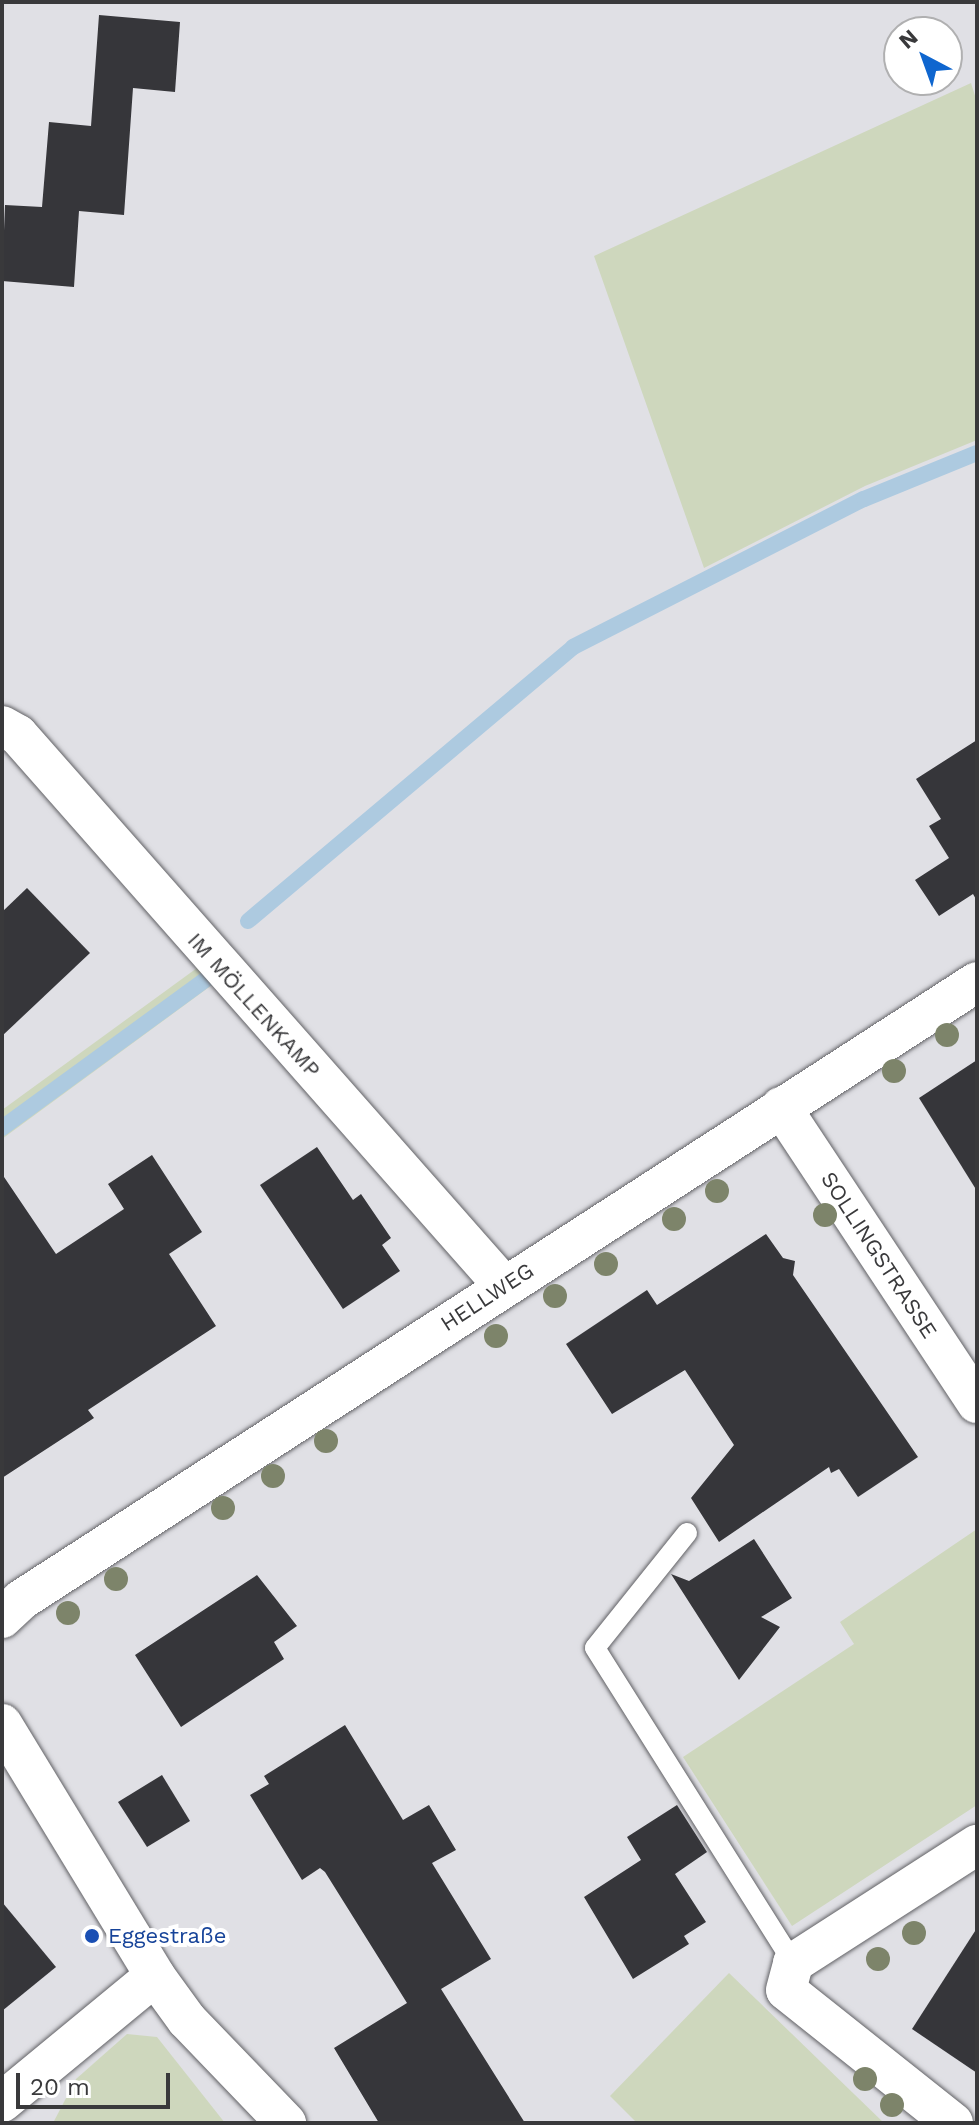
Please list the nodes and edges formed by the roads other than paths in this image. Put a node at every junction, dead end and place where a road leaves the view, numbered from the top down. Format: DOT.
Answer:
graph roads {
  1 [pos="2,726"];
  2 [pos="977,982"];
  3 [pos="781,1107"];
  4 [pos="504,1286"];
  5 [pos="977,1403"];
  6 [pos="687,1533"];
  7 [pos="2,1618"];
  8 [pos="2,1724"];
  9 [pos="977,1845"];
  10 [pos="793,1963"];
  11 [pos="155,1976"];
  12 [pos="2,2102"];
  13 [pos="286,2123"];
  14 [pos="953,2123"];
  1 -- 4 [label="street, IM MÖLLENKAMP"];
  2 -- 3 [label="street, HELLWEG"];
  3 -- 4 [label="street, HELLWEG"];
  3 -- 5 [label="street, SOLLINGSTRASSE"];
  4 -- 7 [label="street, HELLWEG"];
  6 -- 10 [label="lane"];
  8 -- 11 [label="street"];
  9 -- 10 [label="street"];
  10 -- 14 [label="street"];
  11 -- 12 [label="street"];
  11 -- 13 [label="street"];
}
